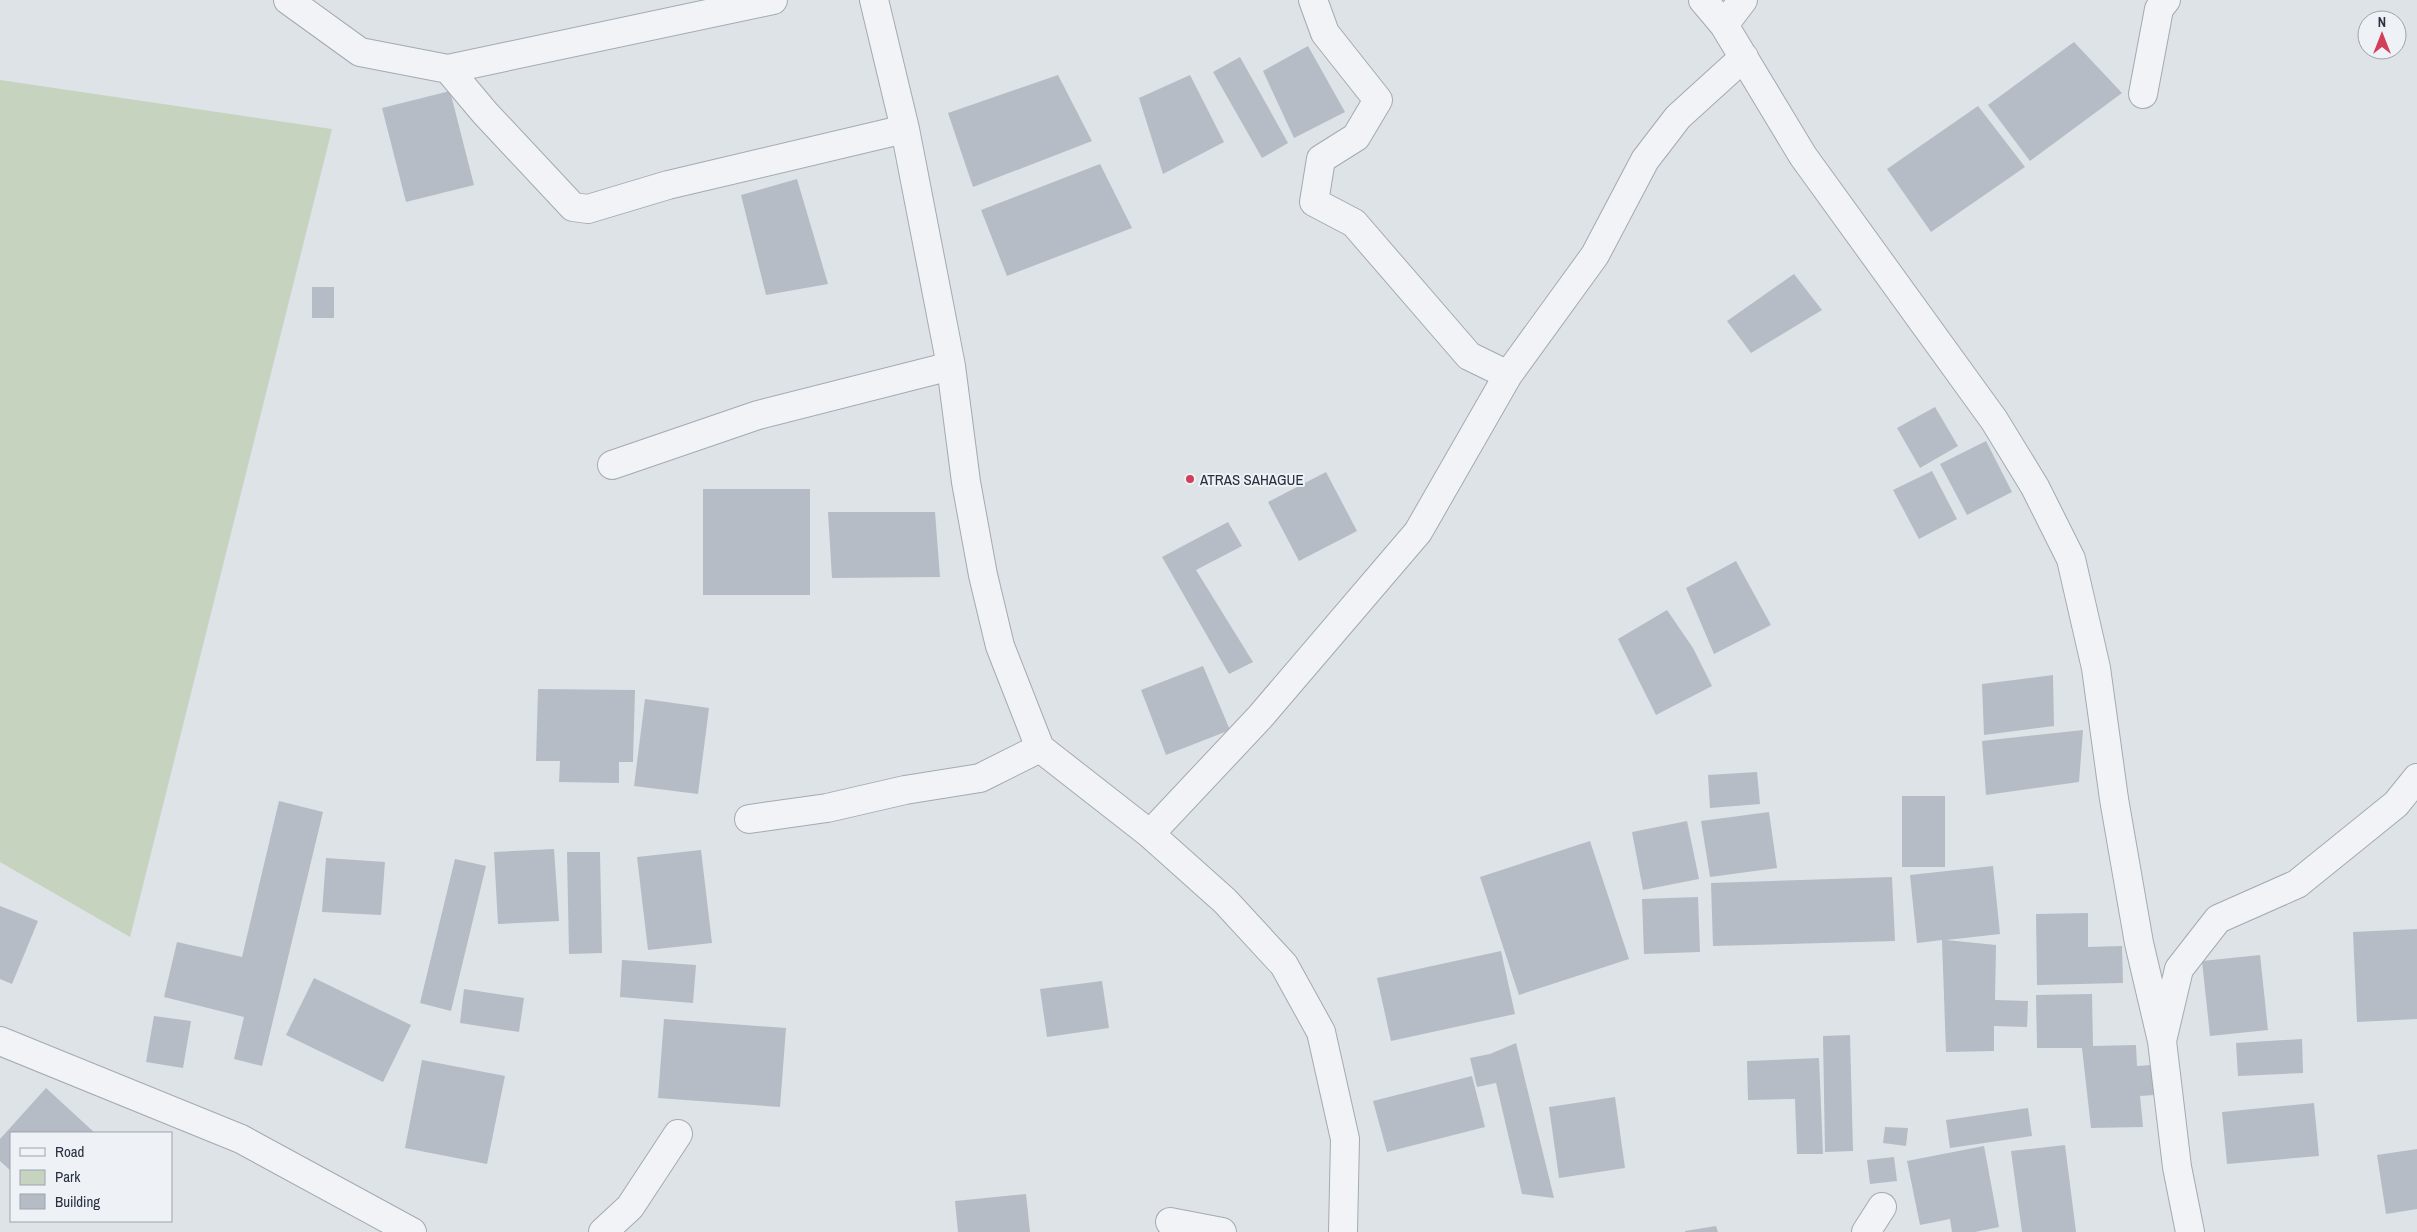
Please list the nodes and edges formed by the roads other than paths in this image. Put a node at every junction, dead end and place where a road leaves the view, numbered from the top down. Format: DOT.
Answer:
graph roads {
  1 [pos="288,0"];
  2 [pos="773,0"];
  3 [pos="874,0"];
  4 [pos="1313,0"];
  5 [pos="1703,0"];
  6 [pos="1743,0"];
  7 [pos="2166,0"];
  8 [pos="1724,25"];
  9 [pos="1744,57"];
  10 [pos="448,69"];
  11 [pos="2143,94"];
  12 [pos="906,129"];
  13 [pos="951,366"];
  14 [pos="1508,375"];
  15 [pos="612,465"];
  16 [pos="1040,748"];
  17 [pos="2417,778"];
  18 [pos="749,819"];
  19 [pos="1150,834"];
  20 [pos="0,1041"];
  21 [pos="2162,1041"];
  22 [pos="678,1134"];
  23 [pos="1882,1206"];
  24 [pos="1170,1222"];
  25 [pos="411,1232"];
  26 [pos="603,1232"];
  27 [pos="1222,1232"];
  28 [pos="1342,1232"];
  29 [pos="1866,1232"];
  30 [pos="2190,1232"];
  1 -- 10 [label="street"];
  2 -- 10 [label="street"];
  3 -- 12 [label="street"];
  4 -- 14 [label="street"];
  5 -- 8 [label="street"];
  6 -- 8 [label="street"];
  7 -- 11 [label="street"];
  8 -- 9 [label="street"];
  9 -- 14 [label="street"];
  9 -- 21 [label="street"];
  10 -- 12 [label="street"];
  12 -- 13 [label="street"];
  13 -- 15 [label="street"];
  13 -- 16 [label="street"];
  14 -- 19 [label="street"];
  16 -- 18 [label="street"];
  16 -- 19 [label="street"];
  17 -- 21 [label="street"];
  19 -- 28 [label="street"];
  20 -- 25 [label="street"];
  21 -- 30 [label="street"];
  22 -- 26 [label="street"];
  23 -- 29 [label="street"];
  24 -- 27 [label="street"];
}
